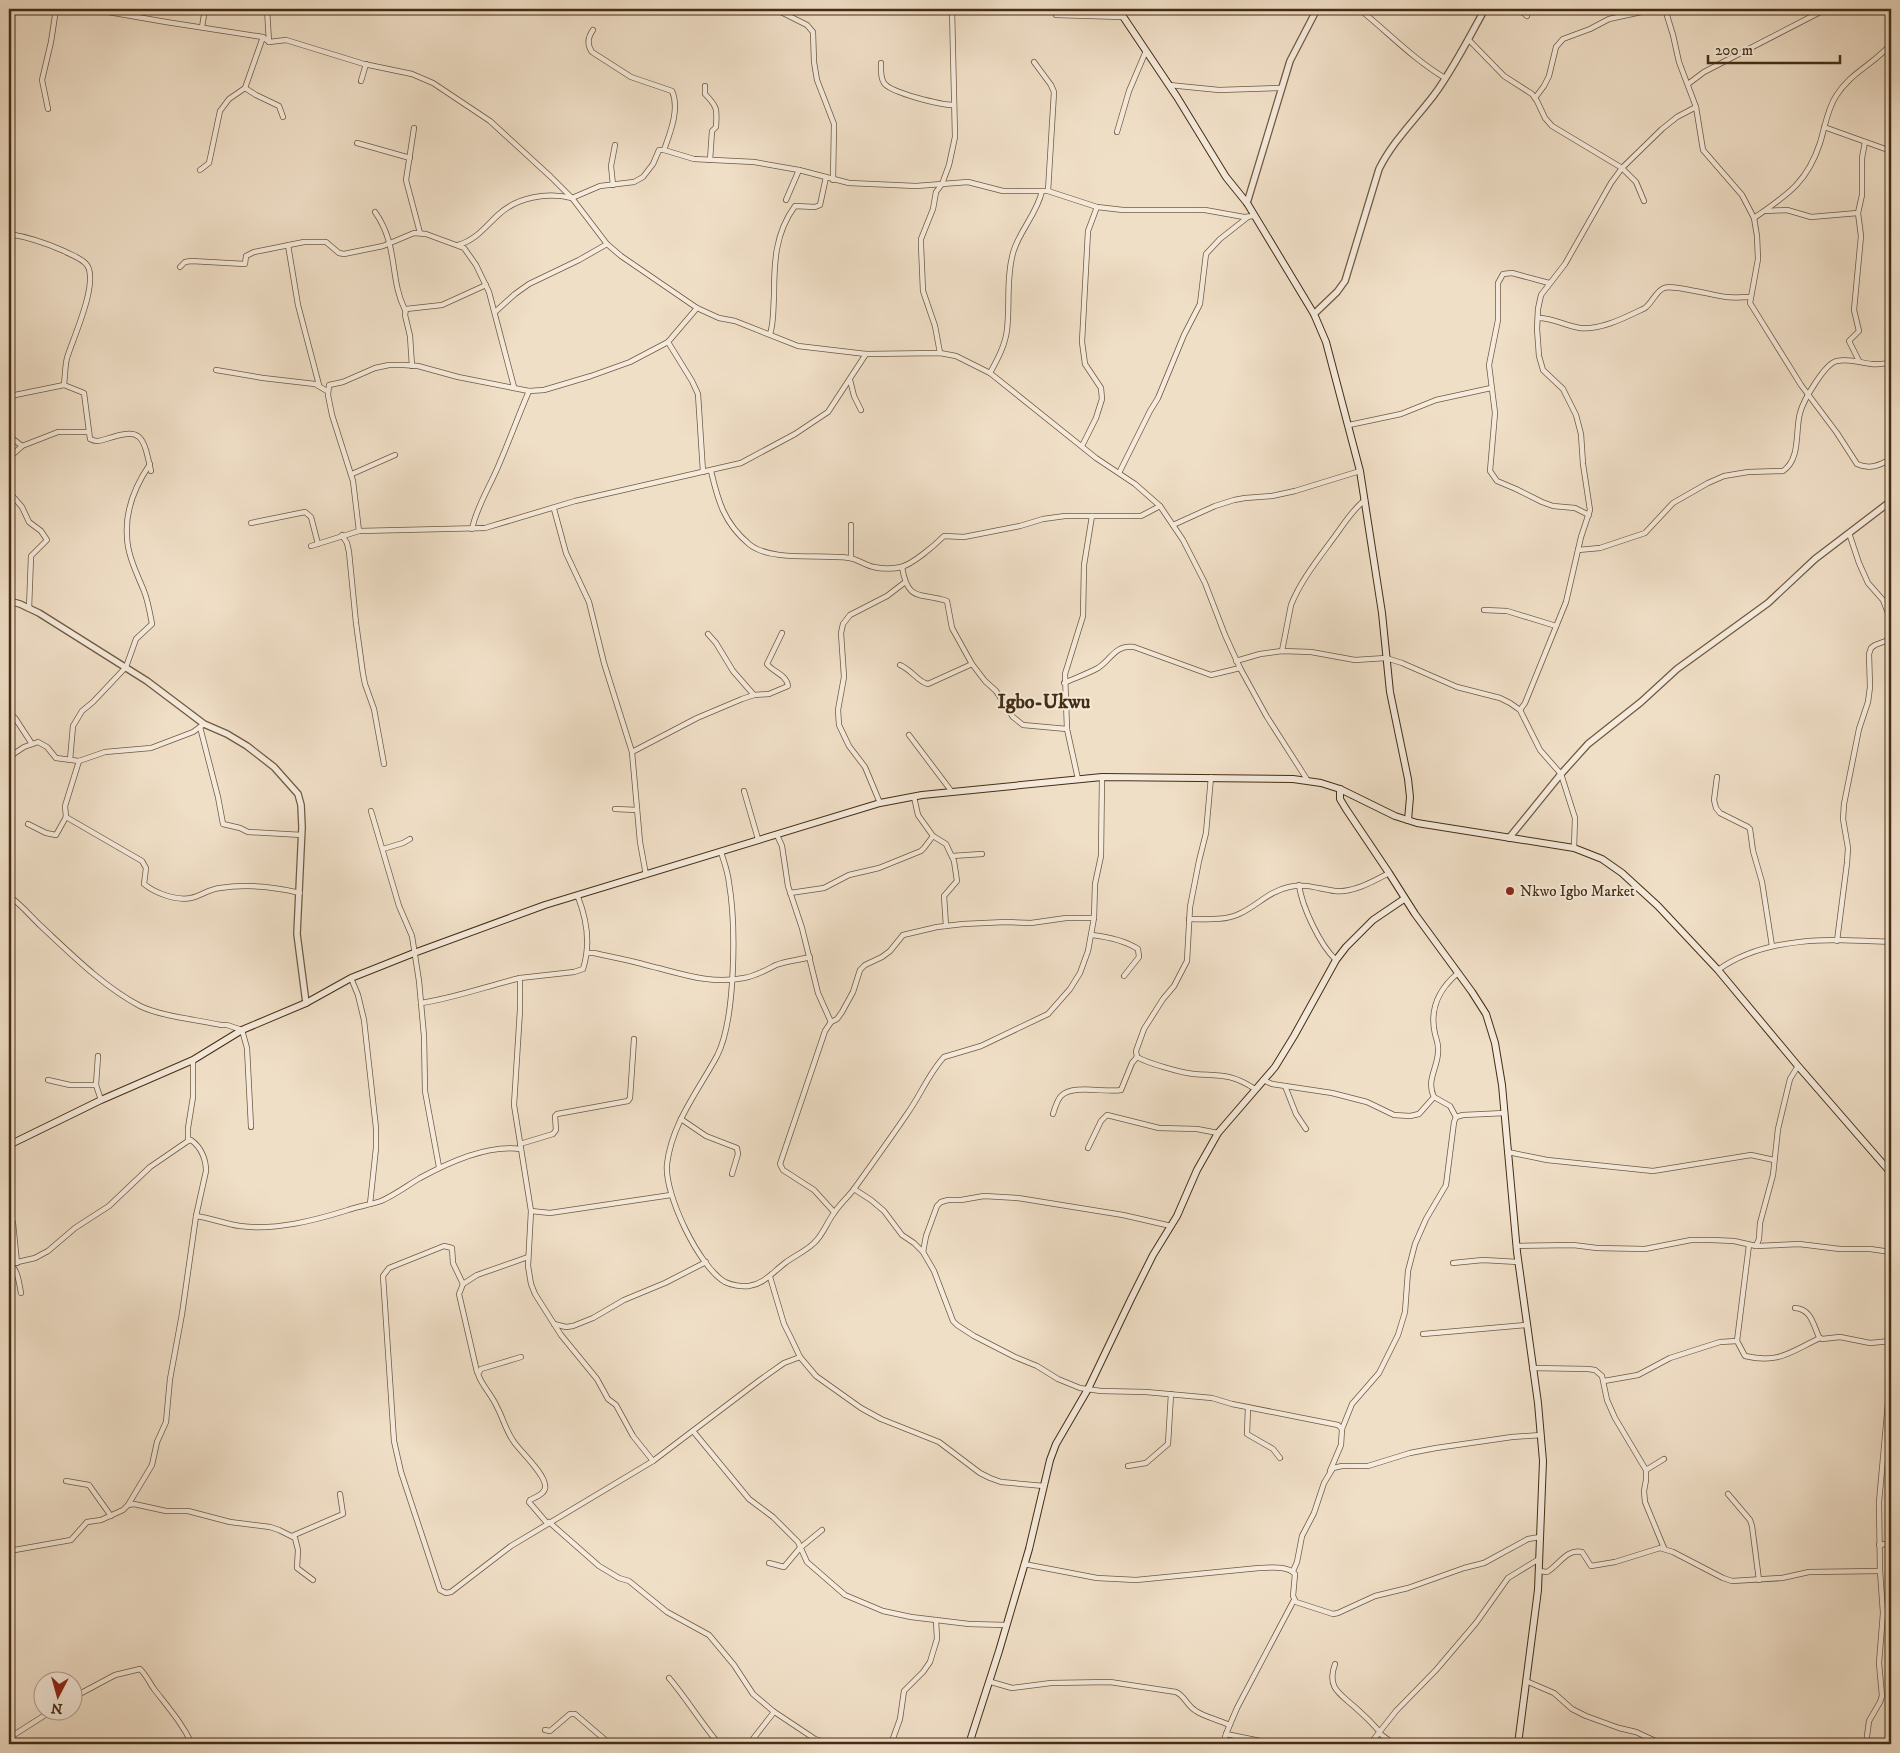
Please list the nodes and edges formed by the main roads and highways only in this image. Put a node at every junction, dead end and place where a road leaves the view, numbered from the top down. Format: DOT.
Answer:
graph roads {
  1 [pos="1118,9"];
  2 [pos="1340,789"];
  3 [pos="1349,792"];
  4 [pos="1344,806"];
  5 [pos="1408,820"];
  6 [pos="1404,899"];
  7 [pos="9,1145"];
  8 [pos="1891,1173"];
  9 [pos="969,1744"];
  10 [pos="1518,1744"];
  1 -- 5 [label="main road"];
  2 -- 3 [label="main road"];
  2 -- 4 [label="main road"];
  2 -- 7 [label="main road"];
  3 -- 4 [label="main road"];
  3 -- 5 [label="main road"];
  4 -- 6 [label="main road"];
  5 -- 8 [label="main road"];
  6 -- 9 [label="main road"];
  6 -- 10 [label="main road"];
}
